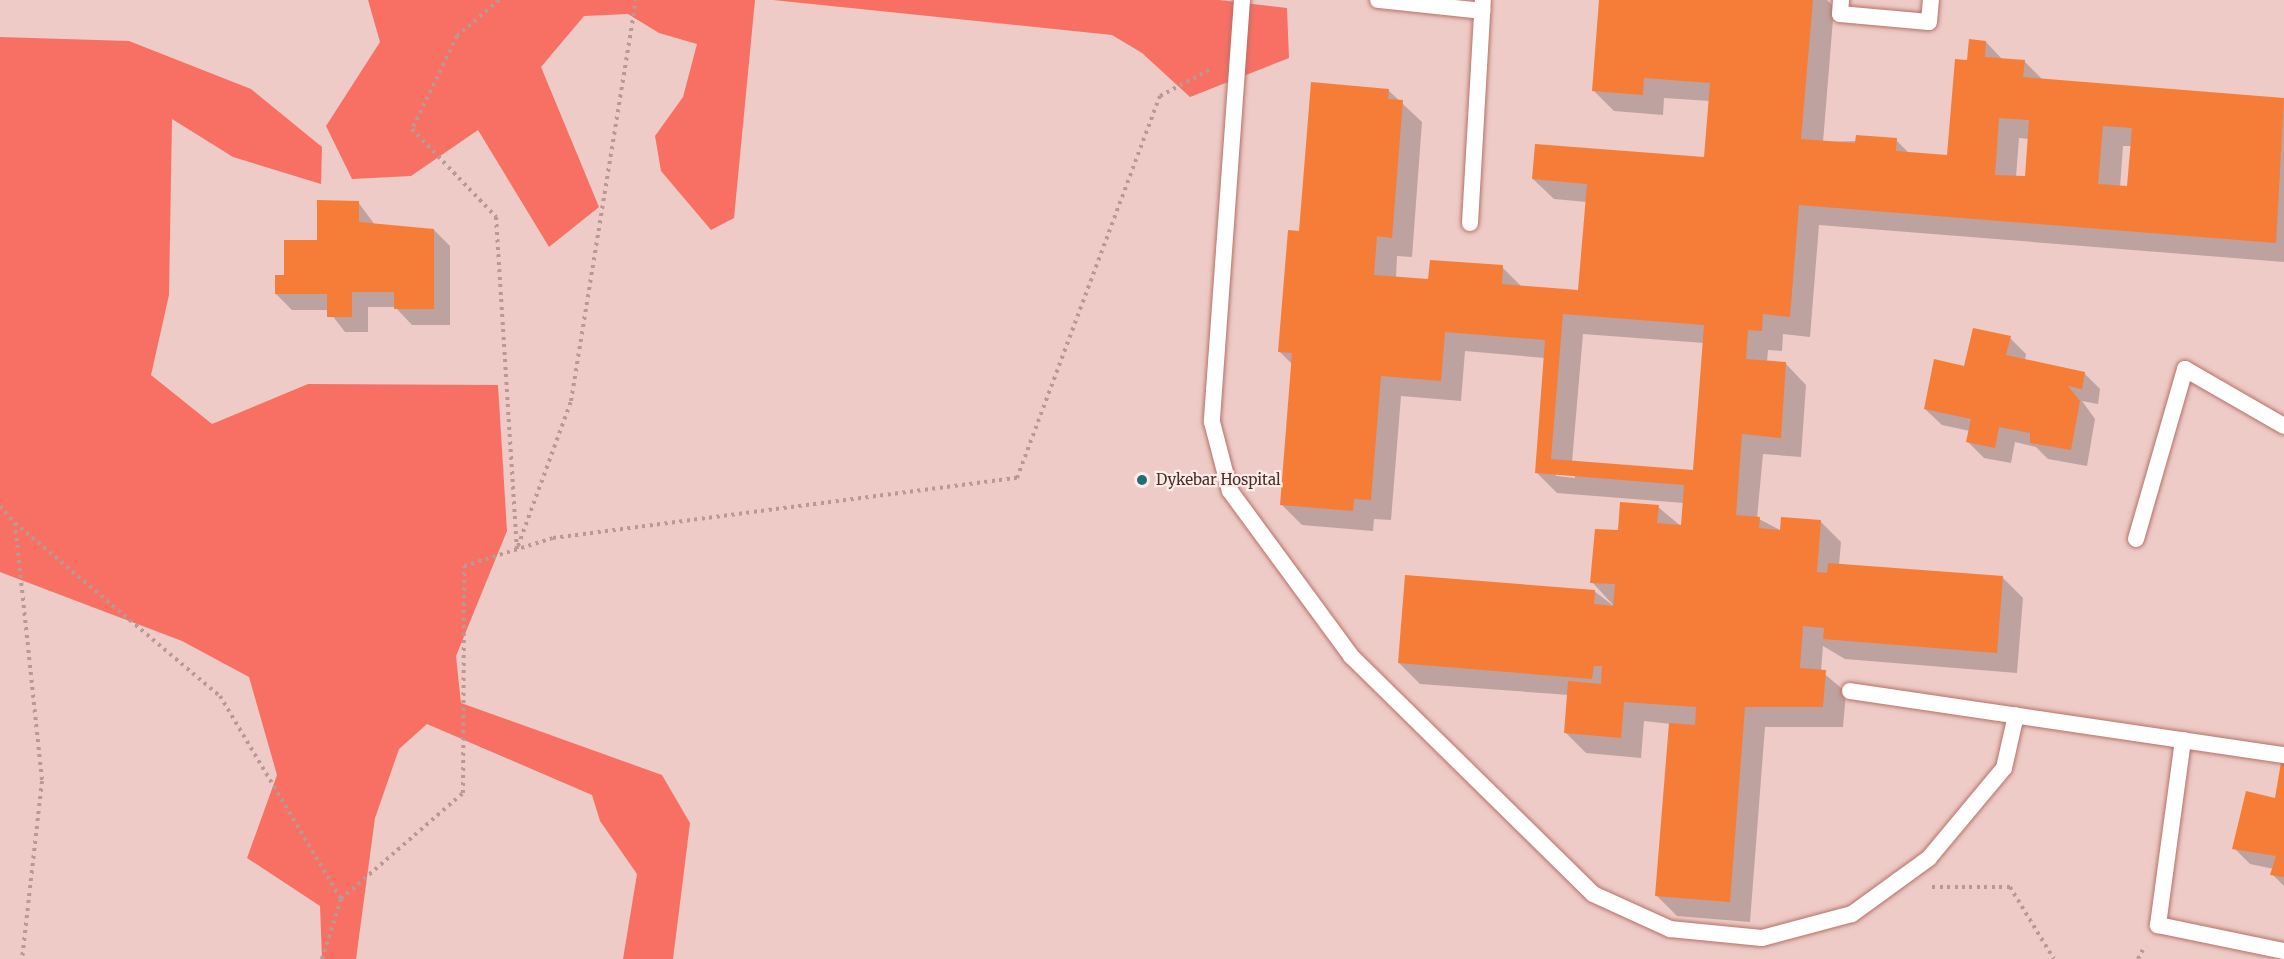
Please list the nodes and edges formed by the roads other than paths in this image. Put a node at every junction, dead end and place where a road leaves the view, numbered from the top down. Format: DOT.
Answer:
graph roads {
  1 [pos="1242,0"];
  2 [pos="1378,0"];
  3 [pos="1841,0"];
  4 [pos="1931,0"];
  5 [pos="1483,5"];
  6 [pos="1470,223"];
  7 [pos="2284,426"];
  8 [pos="2136,539"];
  9 [pos="1850,691"];
  10 [pos="2016,715"];
  11 [pos="2183,740"];
  12 [pos="2284,754"];
  13 [pos="2284,951"];
  1 -- 10 [label="lane"];
  2 -- 5 [label="lane"];
  3 -- 4 [label="lane"];
  5 -- 6 [label="lane"];
  7 -- 8 [label="lane"];
  9 -- 10 [label="lane"];
  10 -- 11 [label="lane"];
  11 -- 12 [label="lane"];
  11 -- 13 [label="lane"];
}
